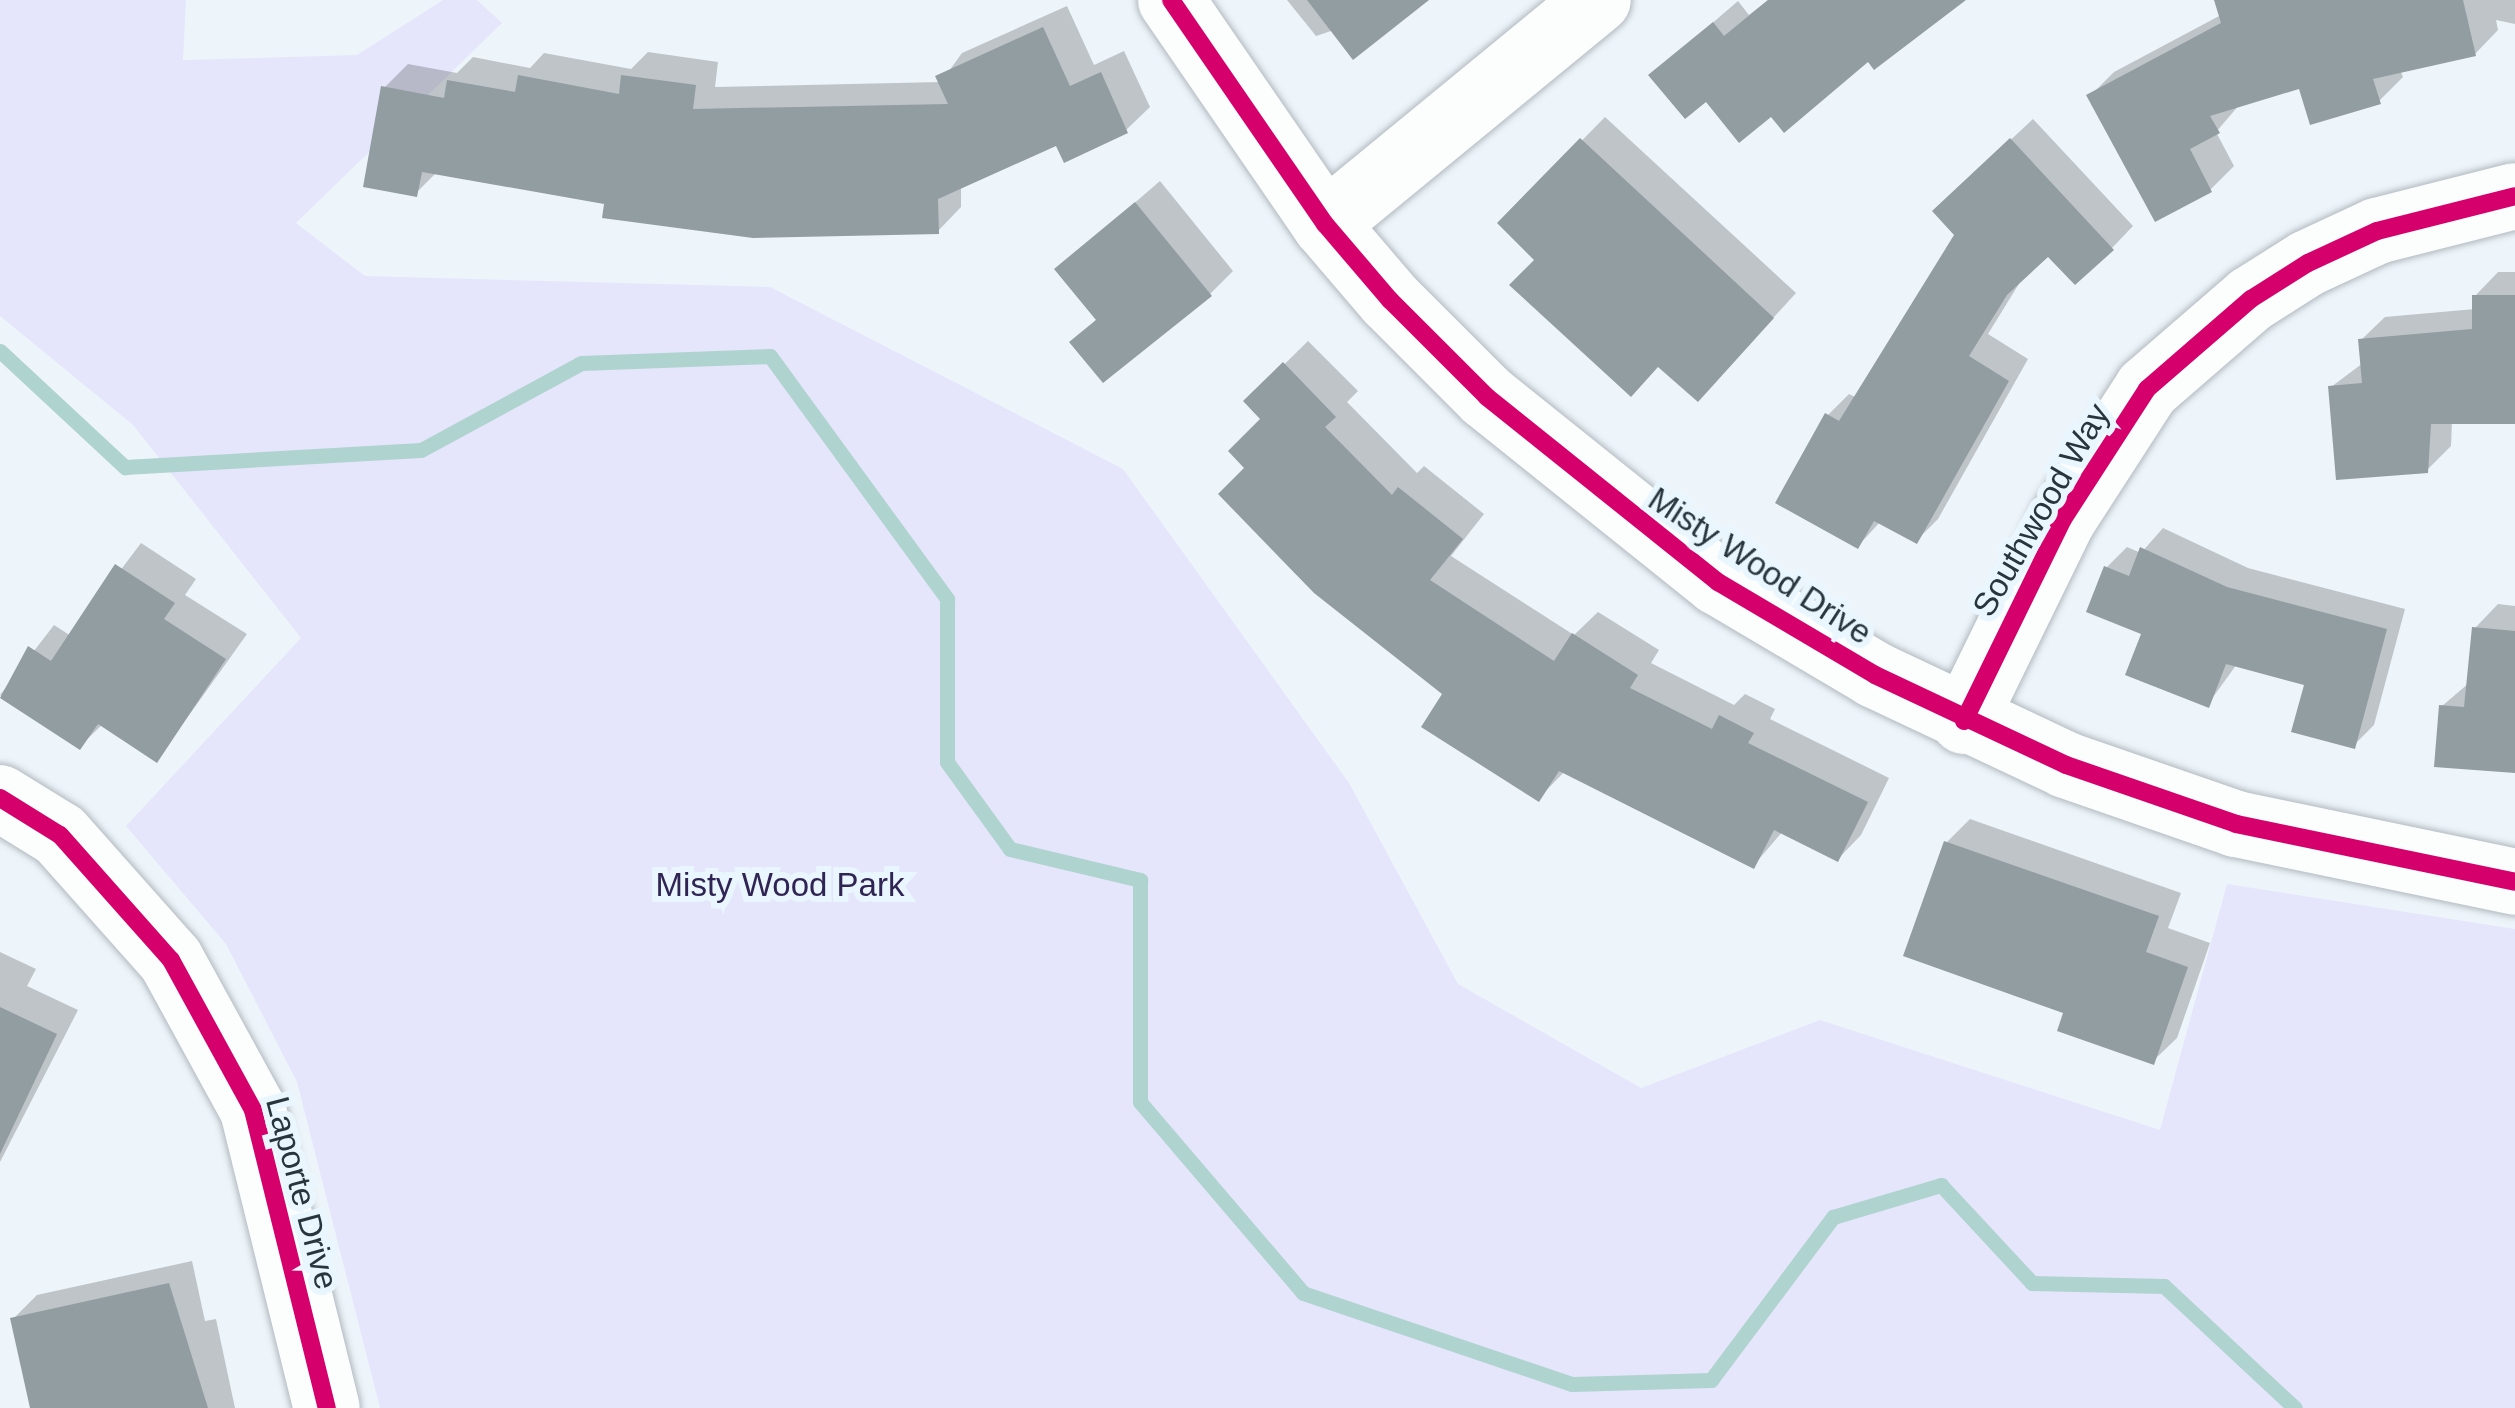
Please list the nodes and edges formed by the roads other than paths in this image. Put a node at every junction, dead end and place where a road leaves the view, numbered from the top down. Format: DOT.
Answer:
graph roads {
  1 [pos="1171,0"];
  2 [pos="1598,0"];
  3 [pos="2515,196"];
  4 [pos="1325,224"];
  5 [pos="1964,721"];
  6 [pos="0,798"];
  7 [pos="2515,882"];
  8 [pos="327,1408"];
  1 -- 4 [label="street, Misty Wood Drive"];
  2 -- 4 [label="street"];
  3 -- 5 [label="street, Southwood Way"];
  4 -- 5 [label="street, Misty Wood Drive"];
  5 -- 7 [label="street, Misty Wood Drive"];
  6 -- 8 [label="street, Laporte Drive"];
}
